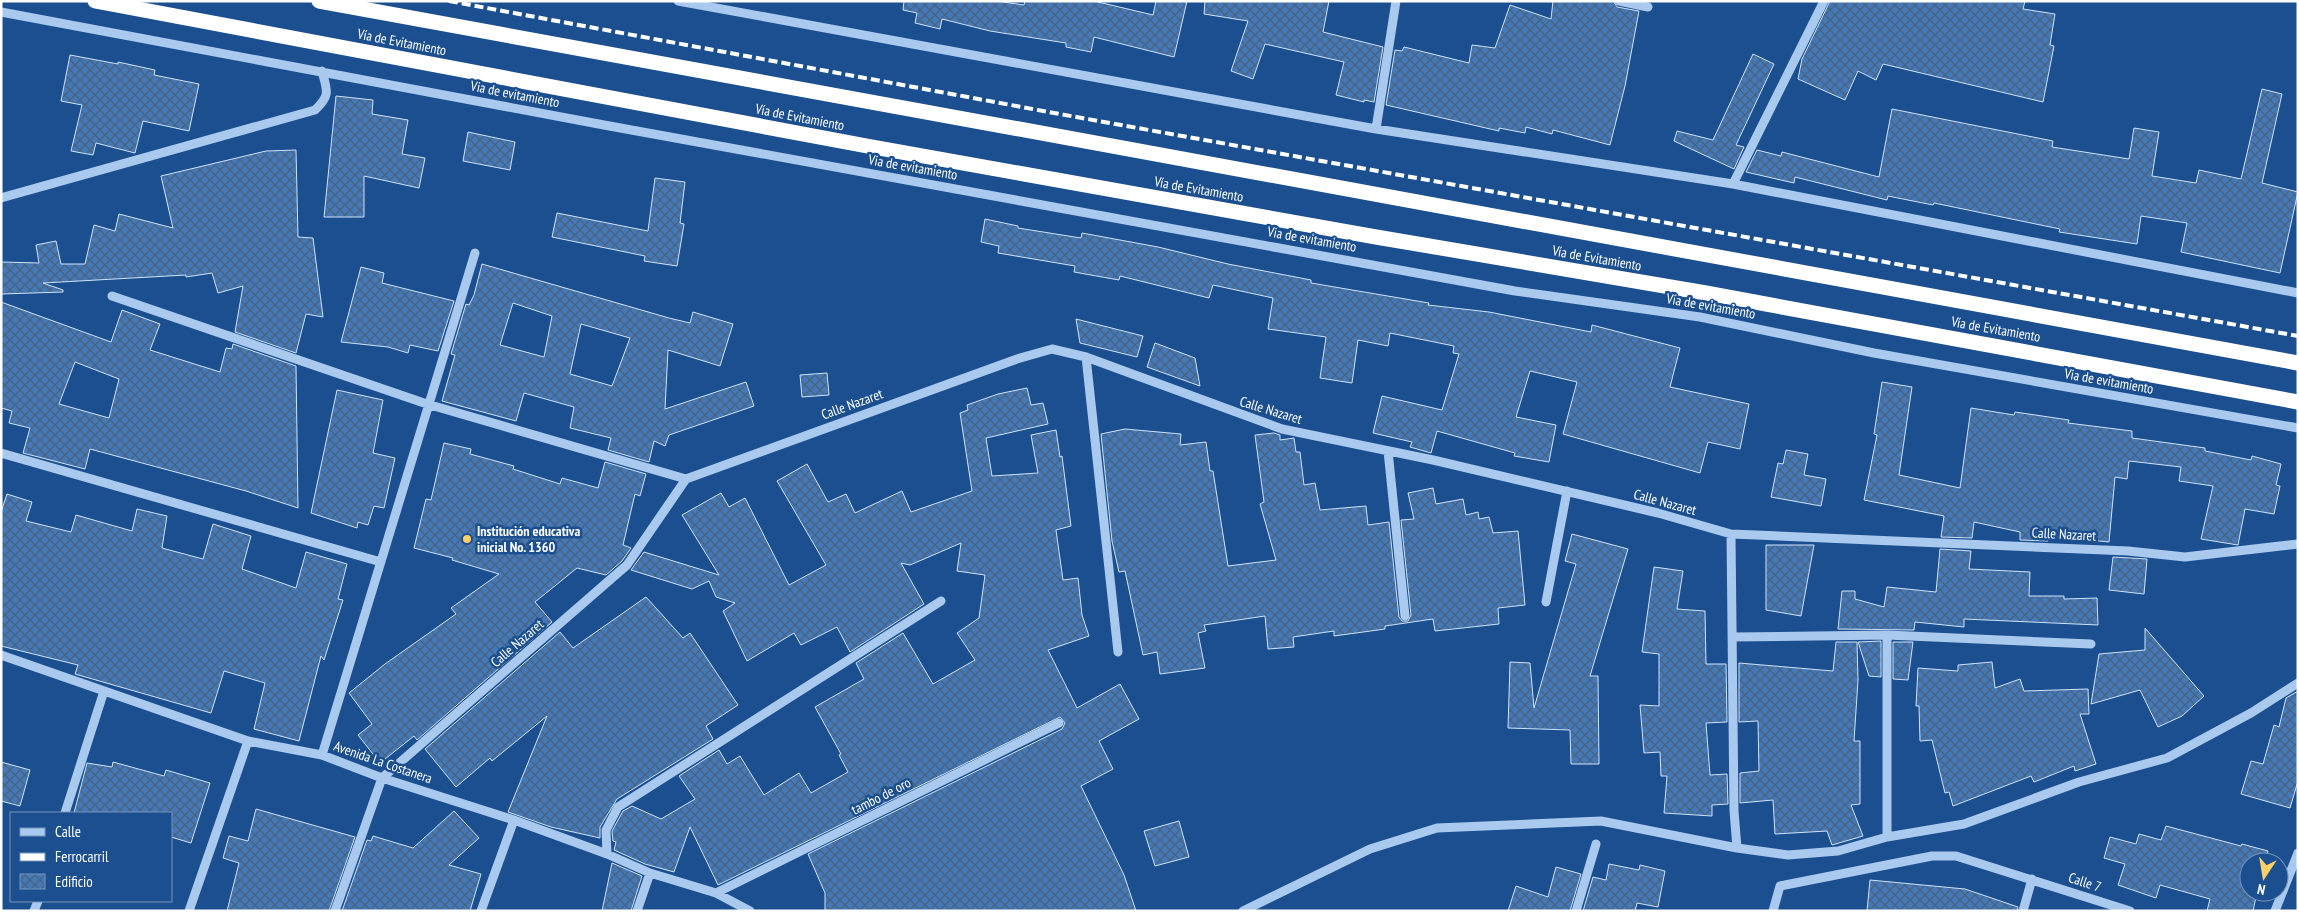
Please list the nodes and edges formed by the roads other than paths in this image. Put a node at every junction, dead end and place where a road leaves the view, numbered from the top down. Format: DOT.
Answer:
graph roads {
  1 [pos="95,1"];
  2 [pos="319,1"];
  3 [pos="678,1"];
  4 [pos="1396,1"];
  5 [pos="1619,1"];
  6 [pos="1824,1"];
  7 [pos="1648,7"];
  8 [pos="1,12"];
  9 [pos="322,71"];
  10 [pos="1376,129"];
  11 [pos="1733,184"];
  12 [pos="1,198"];
  13 [pos="475,253"];
  14 [pos="2298,293"];
  15 [pos="112,296"];
  16 [pos="1086,357"];
  17 [pos="2298,363"];
  18 [pos="2298,402"];
  19 [pos="427,404"];
  20 [pos="2298,428"];
  21 [pos="1388,451"];
  22 [pos="1,453"];
  23 [pos="686,479"];
  24 [pos="1567,491"];
  25 [pos="1731,534"];
  26 [pos="2298,544"];
  27 [pos="381,562"];
  28 [pos="941,601"];
  29 [pos="1546,602"];
  30 [pos="1405,616"];
  31 [pos="1887,635"];
  32 [pos="1734,637"];
  33 [pos="2091,644"];
  34 [pos="1118,652"];
  35 [pos="1,655"];
  36 [pos="2298,683"];
  37 [pos="104,691"];
  38 [pos="1059,723"];
  39 [pos="248,741"];
  40 [pos="322,755"];
  41 [pos="382,778"];
  42 [pos="66,812"];
  43 [pos="514,820"];
  44 [pos="1888,837"];
  45 [pos="1596,844"];
  46 [pos="1737,848"];
  47 [pos="2298,853"];
  48 [pos="607,854"];
  49 [pos="650,873"];
  50 [pos="2032,879"];
  51 [pos="716,893"];
  52 [pos="189,911"];
  53 [pos="335,911"];
  54 [pos="481,911"];
  55 [pos="636,911"];
  56 [pos="750,911"];
  57 [pos="1243,911"];
  58 [pos="1576,911"];
  59 [pos="1773,911"];
  60 [pos="2023,911"];
  61 [pos="2130,911"];
  62 [pos="2275,911"];
  1 -- 18 [label="highway, Vía de Evitamiento"];
  2 -- 17 [label="highway, Vía de Evitamiento"];
  3 -- 10 [label="street"];
  4 -- 10 [label="street"];
  5 -- 7 [label="street"];
  6 -- 11 [label="street"];
  8 -- 9 [label="street, Via de evitamiento"];
  9 -- 12 [label="street"];
  9 -- 20 [label="street, Via de evitamiento"];
  10 -- 11 [label="street"];
  11 -- 14 [label="street"];
  13 -- 19 [label="street"];
  15 -- 19 [label="street"];
  16 -- 21 [label="street, Calle Nazaret"];
  16 -- 23 [label="street, Calle Nazaret"];
  16 -- 34 [label="street"];
  19 -- 23 [label="street"];
  19 -- 27 [label="street"];
  21 -- 24 [label="street, Calle Nazaret"];
  21 -- 30 [label="street"];
  22 -- 27 [label="street"];
  23 -- 41 [label="street, Calle Nazaret"];
  24 -- 25 [label="street, Calle Nazaret"];
  24 -- 29 [label="street"];
  25 -- 26 [label="street, Calle Nazaret"];
  25 -- 32 [label="street"];
  27 -- 40 [label="street"];
  28 -- 48 [label="street"];
  31 -- 32 [label="street"];
  31 -- 33 [label="street"];
  31 -- 44 [label="street"];
  32 -- 46 [label="street"];
  35 -- 37 [label="street, Avenida La Costanera"];
  36 -- 44 [label="street"];
  37 -- 39 [label="street, Avenida La Costanera"];
  37 -- 42 [label="street"];
  38 -- 51 [label="street, tambo de oro"];
  39 -- 40 [label="street, Avenida La Costanera"];
  39 -- 52 [label="street"];
  40 -- 41 [label="street, Avenida La Costanera"];
  41 -- 43 [label="street, Avenida La Costanera"];
  41 -- 53 [label="street"];
  43 -- 48 [label="street, Avenida La Costanera"];
  43 -- 54 [label="street"];
  44 -- 46 [label="street"];
  45 -- 58 [label="street"];
  46 -- 57 [label="street"];
  47 -- 62 [label="street"];
  48 -- 49 [label="street, Avenida La Costanera"];
  49 -- 51 [label="street, Avenida La Costanera"];
  49 -- 55 [label="street"];
  50 -- 59 [label="street, Calle 7"];
  50 -- 60 [label="street"];
  50 -- 61 [label="street, Calle 7"];
  51 -- 56 [label="street, Avenida La Costanera"];
}
